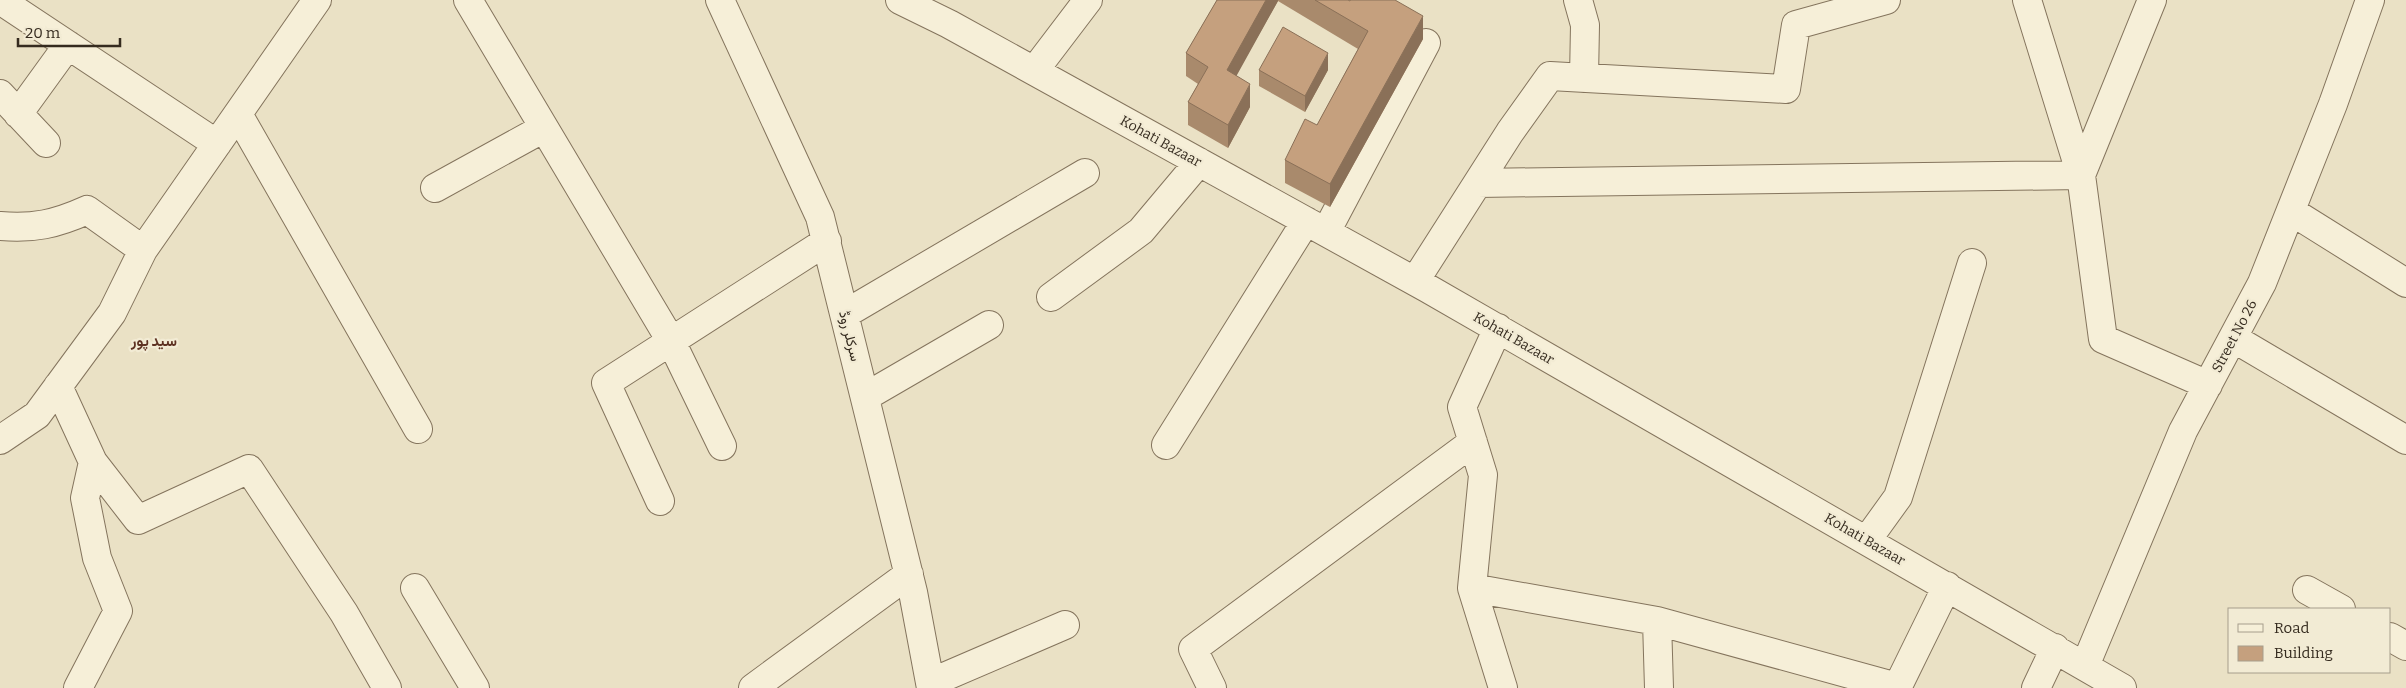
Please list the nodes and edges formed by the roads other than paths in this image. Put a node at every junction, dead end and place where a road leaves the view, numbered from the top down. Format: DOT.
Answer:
graph roads {
  1 [pos="0,0"];
  2 [pos="317,0"];
  3 [pos="468,0"];
  4 [pos="720,0"];
  5 [pos="900,0"];
  6 [pos="1088,0"];
  7 [pos="1578,0"];
  8 [pos="1886,0"];
  9 [pos="2027,0"];
  10 [pos="2152,0"];
  11 [pos="2370,0"];
  12 [pos="1426,43"];
  13 [pos="68,46"];
  14 [pos="1034,71"];
  15 [pos="1584,78"];
  16 [pos="0,94"];
  17 [pos="18,114"];
  18 [pos="238,114"];
  19 [pos="544,128"];
  20 [pos="46,143"];
  21 [pos="217,144"];
  22 [pos="1198,162"];
  23 [pos="1085,173"];
  24 [pos="2081,175"];
  25 [pos="1478,182"];
  26 [pos="435,188"];
  27 [pos="2291,211"];
  28 [pos="0,226"];
  29 [pos="1316,226"];
  30 [pos="827,241"];
  31 [pos="143,250"];
  32 [pos="1972,263"];
  33 [pos="1415,281"];
  34 [pos="2406,283"];
  35 [pos="1051,298"];
  36 [pos="844,314"];
  37 [pos="989,325"];
  38 [pos="1498,328"];
  39 [pos="2233,338"];
  40 [pos="671,341"];
  41 [pos="2208,385"];
  42 [pos="58,386"];
  43 [pos="865,397"];
  44 [pos="418,429"];
  45 [pos="0,440"];
  46 [pos="2406,440"];
  47 [pos="1473,442"];
  48 [pos="722,446"];
  49 [pos="1166,446"];
  50 [pos="93,462"];
  51 [pos="660,501"];
  52 [pos="1867,540"];
  53 [pos="909,574"];
  54 [pos="1947,586"];
  55 [pos="415,588"];
  56 [pos="1472,588"];
  57 [pos="2308,590"];
  58 [pos="2339,608"];
  59 [pos="1657,620"];
  60 [pos="1066,625"];
  61 [pos="2391,638"];
  62 [pos="2406,646"];
  63 [pos="2055,648"];
  64 [pos="2085,666"];
  65 [pos="930,686"];
  66 [pos="78,688"];
  67 [pos="387,688"];
  68 [pos="475,688"];
  69 [pos="753,688"];
  70 [pos="1212,688"];
  71 [pos="1503,688"];
  72 [pos="1659,688"];
  73 [pos="1897,688"];
  74 [pos="2036,688"];
  75 [pos="2122,688"];
  1 -- 13 [label="street"];
  2 -- 18 [label="street"];
  3 -- 19 [label="street"];
  4 -- 30 [label="street, سرکلر روڈ"];
  5 -- 14 [label="street, Kohati Bazaar"];
  6 -- 14 [label="street"];
  7 -- 15 [label="street"];
  8 -- 15 [label="street"];
  9 -- 24 [label="street"];
  10 -- 24 [label="street"];
  11 -- 27 [label="street, Street No 26"];
  12 -- 29 [label="street"];
  13 -- 17 [label="street"];
  13 -- 21 [label="street"];
  14 -- 22 [label="street, Kohati Bazaar"];
  15 -- 25 [label="street"];
  16 -- 17 [label="street"];
  17 -- 20 [label="street"];
  18 -- 21 [label="street"];
  18 -- 44 [label="street"];
  19 -- 26 [label="street"];
  19 -- 40 [label="street"];
  21 -- 31 [label="street"];
  22 -- 29 [label="street, Kohati Bazaar"];
  22 -- 35 [label="street"];
  23 -- 36 [label="street"];
  24 -- 25 [label="street"];
  24 -- 41 [label="street"];
  25 -- 33 [label="street"];
  27 -- 34 [label="street"];
  27 -- 39 [label="street, Street No 26"];
  28 -- 31 [label="street"];
  29 -- 33 [label="street, Kohati Bazaar"];
  29 -- 49 [label="street"];
  30 -- 36 [label="street, سرکلر روڈ"];
  30 -- 40 [label="street"];
  31 -- 42 [label="street"];
  32 -- 52 [label="street"];
  33 -- 38 [label="street, Kohati Bazaar"];
  36 -- 43 [label="street, سرکلر روڈ"];
  37 -- 43 [label="street"];
  38 -- 47 [label="street"];
  38 -- 52 [label="street, Kohati Bazaar"];
  39 -- 41 [label="street, Street No 26"];
  39 -- 46 [label="street"];
  40 -- 48 [label="street"];
  40 -- 51 [label="street"];
  41 -- 64 [label="street, Street No 26"];
  42 -- 45 [label="street"];
  42 -- 50 [label="street"];
  43 -- 53 [label="street, سرکلر روڈ"];
  47 -- 56 [label="street"];
  47 -- 70 [label="street"];
  50 -- 66 [label="street"];
  50 -- 67 [label="street"];
  52 -- 54 [label="street, Kohati Bazaar"];
  53 -- 65 [label="street, سرکلر روڈ"];
  53 -- 69 [label="street"];
  54 -- 63 [label="street, Kohati Bazaar"];
  54 -- 73 [label="street"];
  55 -- 68 [label="street"];
  56 -- 59 [label="street"];
  56 -- 71 [label="street"];
  57 -- 58 [label="street"];
  59 -- 72 [label="street"];
  59 -- 73 [label="street"];
  60 -- 65 [label="street"];
  61 -- 62 [label="street"];
  63 -- 64 [label="street, Kohati Bazaar"];
  63 -- 74 [label="street"];
  64 -- 75 [label="street, Kohati Bazaar"];
}
